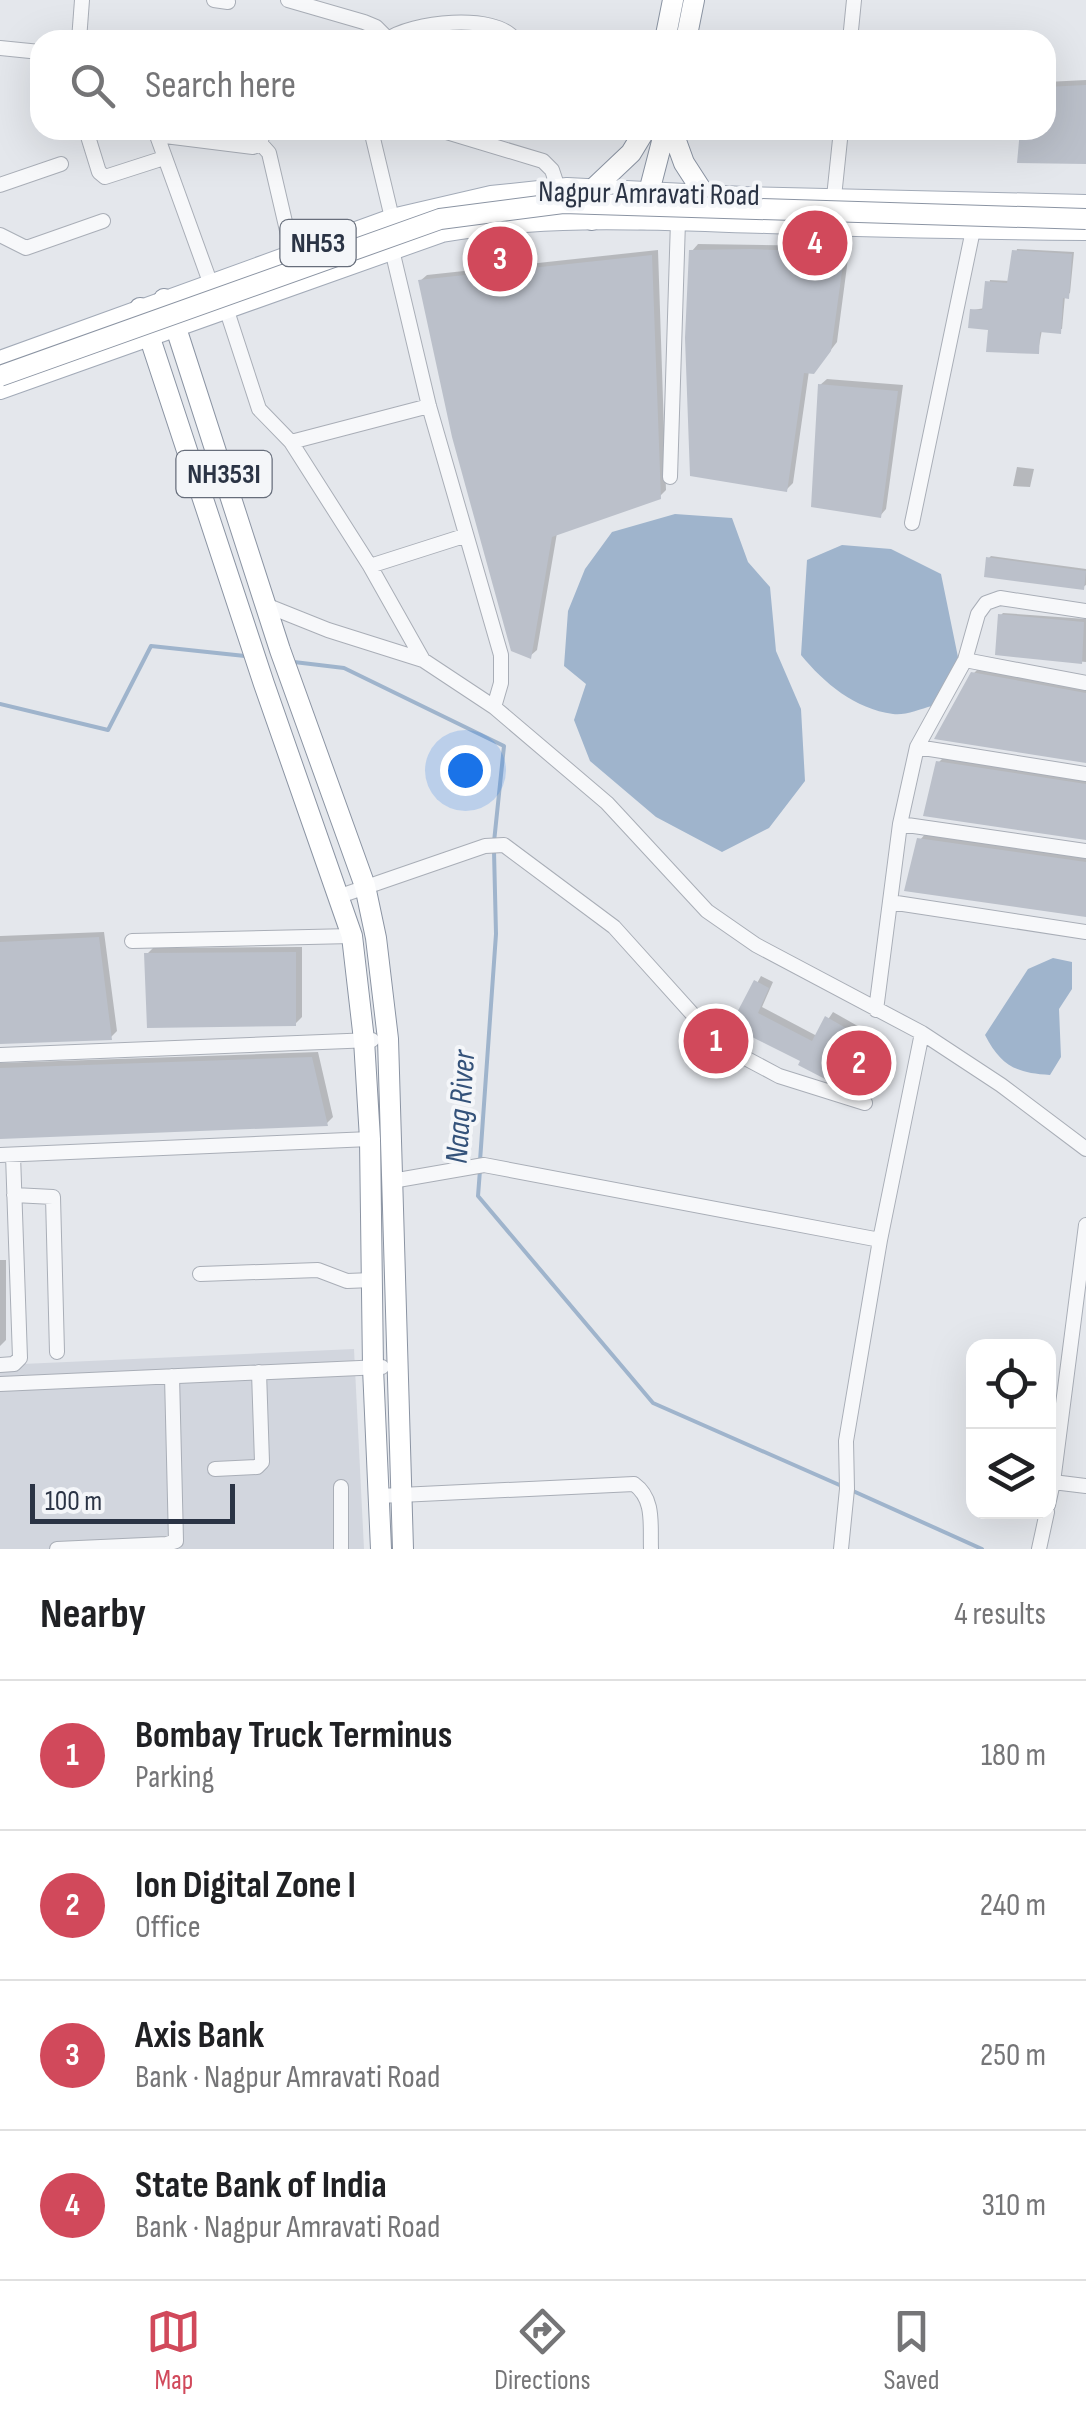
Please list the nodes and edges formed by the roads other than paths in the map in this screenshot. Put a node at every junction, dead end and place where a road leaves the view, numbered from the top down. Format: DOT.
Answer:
graph roads {
  1 [pos="82,0"];
  2 [pos="288,0"];
  3 [pos="673,0"];
  4 [pos="694,0"];
  5 [pos="854,0"];
  6 [pos="80,30"];
  7 [pos="379,30"];
  8 [pos="406,30"];
  9 [pos="503,30"];
  10 [pos="667,30"];
  11 [pos="688,30"];
  12 [pos="851,30"];
  13 [pos="0,48"];
  14 [pos="30,51"];
  15 [pos="89,140"];
  16 [pos="158,140"];
  17 [pos="204,140"];
  18 [pos="259,140"];
  19 [pos="263,140"];
  20 [pos="373,140"];
  21 [pos="474,140"];
  22 [pos="638,140"];
  23 [pos="666,140"];
  24 [pos="674,140"];
  25 [pos="840,140"];
  26 [pos="164,158"];
  27 [pos="61,164"];
  28 [pos="0,185"];
  29 [pos="558,188"];
  30 [pos="593,189"];
  31 [pos="649,190"];
  32 [pos="704,194"];
  33 [pos="834,197"];
  34 [pos="1086,204"];
  35 [pos="392,218"];
  36 [pos="1086,219"];
  37 [pos="592,220"];
  38 [pos="642,220"];
  39 [pos="678,221"];
  40 [pos="103,222"];
  41 [pos="972,230"];
  42 [pos="1086,231"];
  43 [pos="0,235"];
  44 [pos="392,250"];
  45 [pos="292,252"];
  46 [pos="210,282"];
  47 [pos="164,299"];
  48 [pos="140,308"];
  49 [pos="227,311"];
  50 [pos="176,328"];
  51 [pos="149,338"];
  52 [pos="0,360"];
  53 [pos="0,376"];
  54 [pos="0,390"];
  55 [pos="429,406"];
  56 [pos="291,442"];
  57 [pos="670,477"];
  58 [pos="912,523"];
  59 [pos="464,536"];
  60 [pos="370,566"];
  61 [pos="268,606"];
  62 [pos="1086,611"];
  63 [pos="423,660"];
  64 [pos="964,660"];
  65 [pos="1086,683"];
  66 [pos="494,707"];
  67 [pos="917,747"];
  68 [pos="1086,774"];
  69 [pos="900,824"];
  70 [pos="1086,851"];
  71 [pos="365,886"];
  72 [pos="340,896"];
  73 [pos="890,902"];
  74 [pos="1086,932"];
  75 [pos="352,936"];
  76 [pos="132,941"];
  77 [pos="876,1010"];
  78 [pos="922,1033"];
  79 [pos="388,1039"];
  80 [pos="364,1040"];
  81 [pos="0,1055"];
  82 [pos="865,1103"];
  83 [pos="370,1139"];
  84 [pos="1086,1148"];
  85 [pos="6,1155"];
  86 [pos="392,1181"];
  87 [pos="14,1195"];
  88 [pos="1086,1225"];
  89 [pos="880,1240"];
  90 [pos="8,1251"];
  91 [pos="200,1274"];
  92 [pos="372,1280"];
  93 [pos="58,1352"];
  94 [pos="0,1365"];
  95 [pos="398,1367"];
  96 [pos="373,1368"];
  97 [pos="259,1372"];
  98 [pos="172,1376"];
  99 [pos="0,1384"];
  100 [pos="1056,1466"];
  101 [pos="215,1468"];
  102 [pos="1056,1482"];
  103 [pos="1086,1486"];
  104 [pos="341,1487"];
  105 [pos="379,1496"];
  106 [pos="401,1496"];
  107 [pos="1046,1519"];
  108 [pos="176,1545"];
  109 [pos="56,1549"];
  110 [pos="341,1549"];
  111 [pos="381,1549"];
  112 [pos="403,1549"];
  113 [pos="651,1549"];
  114 [pos="841,1549"];
  115 [pos="1039,1549"];
  1 -- 6 [label="street"];
  2 -- 7 [label="street"];
  3 -- 10 [label="highway"];
  4 -- 11 [label="highway"];
  5 -- 12 [label="street"];
  8 -- 9 [label="street"];
  13 -- 14 [label="street"];
  15 -- 26 [label="street"];
  16 -- 26 [label="street"];
  17 -- 18 [label="street"];
  19 -- 45 [label="street"];
  20 -- 35 [label="street"];
  21 -- 29 [label="street"];
  22 -- 30 [label="highway"];
  23 -- 31 [label="highway"];
  24 -- 32 [label="highway"];
  25 -- 33 [label="street"];
  26 -- 46 [label="street"];
  27 -- 28 [label="street"];
  29 -- 30 [label="main road, Nagpur Amravati Road / NH53"];
  29 -- 35 [label="main road, Nagpur Amravati Road / NH53"];
  30 -- 31 [label="main road, Nagpur Amravati Road / NH53"];
  30 -- 37 [label="highway"];
  31 -- 32 [label="main road, Nagpur Amravati Road / NH53"];
  31 -- 38 [label="highway"];
  32 -- 33 [label="main road, Nagpur Amravati Road / NH53"];
  33 -- 34 [label="main road, Nagpur Amravati Road / NH53"];
  35 -- 45 [label="main road, Nagpur Amravati Road / NH53"];
  36 -- 53 [label="highway, bridge"];
  37 -- 38 [label="main road, Nagpur Amravati Road / NH53"];
  37 -- 44 [label="main road, Nagpur Amravati Road / NH53"];
  38 -- 39 [label="main road, Nagpur Amravati Road / NH53"];
  39 -- 41 [label="main road, Nagpur Amravati Road / NH53"];
  39 -- 57 [label="street"];
  40 -- 43 [label="street"];
  41 -- 42 [label="main road, Nagpur Amravati Road / NH53"];
  41 -- 58 [label="street"];
  44 -- 49 [label="main road, Nagpur Amravati Road / NH53"];
  44 -- 55 [label="street"];
  45 -- 46 [label="main road, Nagpur Amravati Road / NH53"];
  46 -- 47 [label="main road, Nagpur Amravati Road / NH53"];
  47 -- 48 [label="main road, Nagpur Amravati Road / NH53"];
  47 -- 50 [label="highway, NH353I"];
  48 -- 51 [label="highway, NH353I"];
  48 -- 52 [label="main road, Nagpur Amravati Road / NH53"];
  49 -- 50 [label="main road, Nagpur Amravati Road / NH53"];
  49 -- 56 [label="street"];
  50 -- 51 [label="main road, Nagpur Amravati Road / NH53"];
  50 -- 61 [label="highway, NH353I"];
  51 -- 54 [label="main road, Nagpur Amravati Road / NH53"];
  51 -- 72 [label="highway, NH353I"];
  55 -- 56 [label="street"];
  55 -- 59 [label="street"];
  56 -- 60 [label="street"];
  59 -- 60 [label="street"];
  59 -- 66 [label="street"];
  60 -- 63 [label="street"];
  61 -- 63 [label="street"];
  61 -- 71 [label="highway, NH353I"];
  62 -- 64 [label="street"];
  63 -- 66 [label="street"];
  64 -- 65 [label="street"];
  64 -- 67 [label="street"];
  66 -- 77 [label="street"];
  67 -- 68 [label="street"];
  67 -- 69 [label="street"];
  69 -- 70 [label="street"];
  69 -- 73 [label="street"];
  71 -- 72 [label="street"];
  71 -- 79 [label="highway"];
  71 -- 82 [label="street"];
  72 -- 75 [label="highway"];
  73 -- 74 [label="street"];
  73 -- 77 [label="street"];
  75 -- 76 [label="street"];
  75 -- 80 [label="highway"];
  77 -- 78 [label="street"];
  78 -- 84 [label="street"];
  78 -- 89 [label="street"];
  79 -- 80 [label="street"];
  79 -- 86 [label="highway"];
  80 -- 81 [label="street"];
  80 -- 83 [label="highway"];
  83 -- 85 [label="street"];
  83 -- 92 [label="highway"];
  85 -- 87 [label="street"];
  86 -- 89 [label="street"];
  86 -- 95 [label="highway"];
  87 -- 90 [label="street"];
  87 -- 93 [label="street"];
  88 -- 100 [label="street"];
  89 -- 114 [label="street"];
  90 -- 94 [label="street"];
  91 -- 92 [label="street"];
  92 -- 96 [label="highway"];
  95 -- 96 [label="street"];
  95 -- 106 [label="highway"];
  96 -- 97 [label="street"];
  96 -- 105 [label="highway"];
  97 -- 98 [label="street"];
  97 -- 101 [label="street"];
  98 -- 99 [label="street"];
  98 -- 108 [label="street"];
  102 -- 103 [label="street"];
  104 -- 110 [label="street"];
  105 -- 106 [label="street"];
  105 -- 111 [label="highway"];
  106 -- 112 [label="highway"];
  106 -- 113 [label="street"];
  107 -- 115 [label="street"];
  108 -- 109 [label="street"];
}
